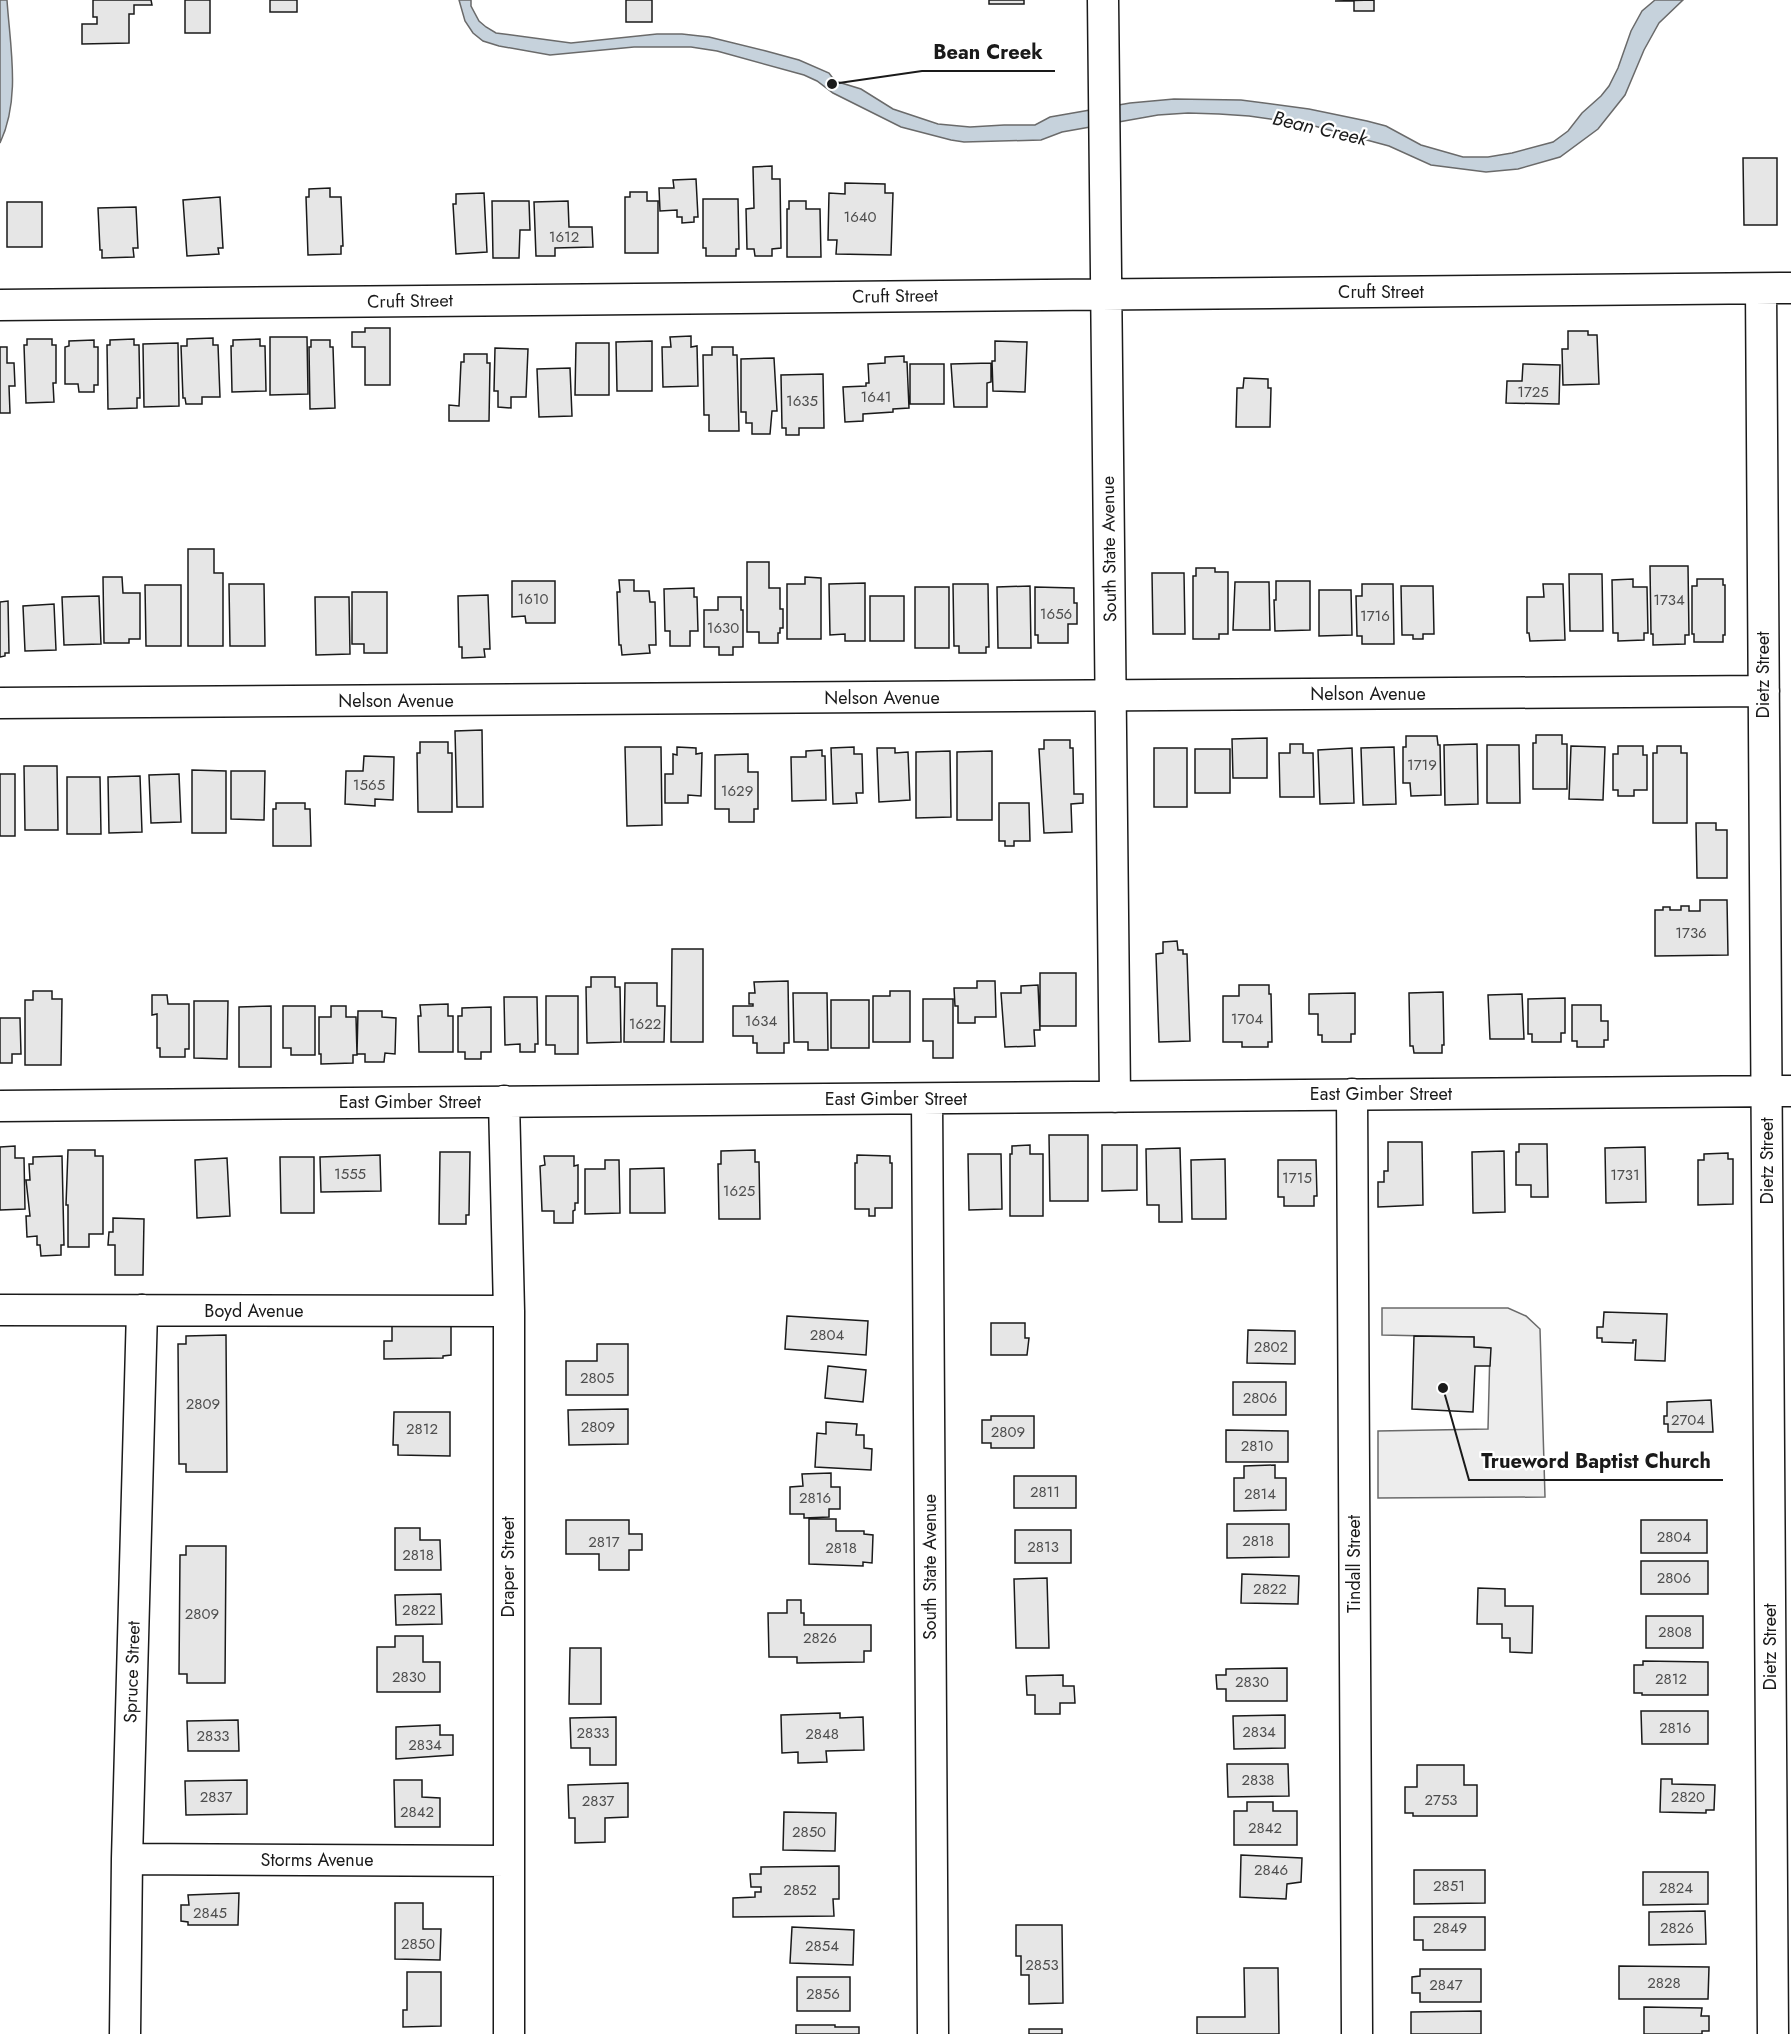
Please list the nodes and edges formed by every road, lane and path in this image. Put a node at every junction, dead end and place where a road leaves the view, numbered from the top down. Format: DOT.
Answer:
graph roads {
  1 [pos="1102,0"];
  2 [pos="1791,288"];
  3 [pos="1761,289"];
  4 [pos="1107,294"];
  5 [pos="0,305"];
  6 [pos="1764,691"];
  7 [pos="1111,696"];
  8 [pos="0,703"];
  9 [pos="1779,1091"];
  10 [pos="1352,1094"];
  11 [pos="1115,1097"];
  12 [pos="927,1099"];
  13 [pos="504,1101"];
  14 [pos="0,1106"];
  15 [pos="0,1310"];
  16 [pos="142,1310"];
  17 [pos="509,1311"];
  18 [pos="127,1859"];
  19 [pos="508,1861"];
  20 [pos="125,2034"];
  21 [pos="508,2034"];
  22 [pos="933,2034"];
  23 [pos="1357,2034"];
  24 [pos="1773,2034"];
  1 -- 4 [label="street, South State Avenue"];
  2 -- 3 [label="street, Cruft Street"];
  3 -- 4 [label="street, Cruft Street"];
  3 -- 6 [label="street, Dietz Street"];
  4 -- 5 [label="street, Cruft Street"];
  4 -- 7 [label="street, South State Avenue"];
  6 -- 7 [label="street, Nelson Avenue"];
  6 -- 9 [label="street, Dietz Street"];
  7 -- 8 [label="street, Nelson Avenue"];
  7 -- 11 [label="street, South State Avenue"];
  9 -- 10 [label="street, East Gimber Street"];
  9 -- 24 [label="street, Dietz Street"];
  10 -- 11 [label="street, East Gimber Street"];
  10 -- 23 [label="street, Tindall Street"];
  11 -- 12 [label="street, East Gimber Street"];
  12 -- 13 [label="street, East Gimber Street"];
  12 -- 22 [label="street, South State Avenue"];
  13 -- 14 [label="street, East Gimber Street"];
  13 -- 17 [label="street, Draper Street"];
  15 -- 16 [label="street, Boyd Avenue"];
  16 -- 17 [label="street, Boyd Avenue"];
  16 -- 18 [label="street, Spruce Street"];
  17 -- 19 [label="street, Draper Street"];
  18 -- 19 [label="street, Storms Avenue"];
  18 -- 20 [label="street, Spruce Street"];
  19 -- 21 [label="street, Draper Street"];
}
